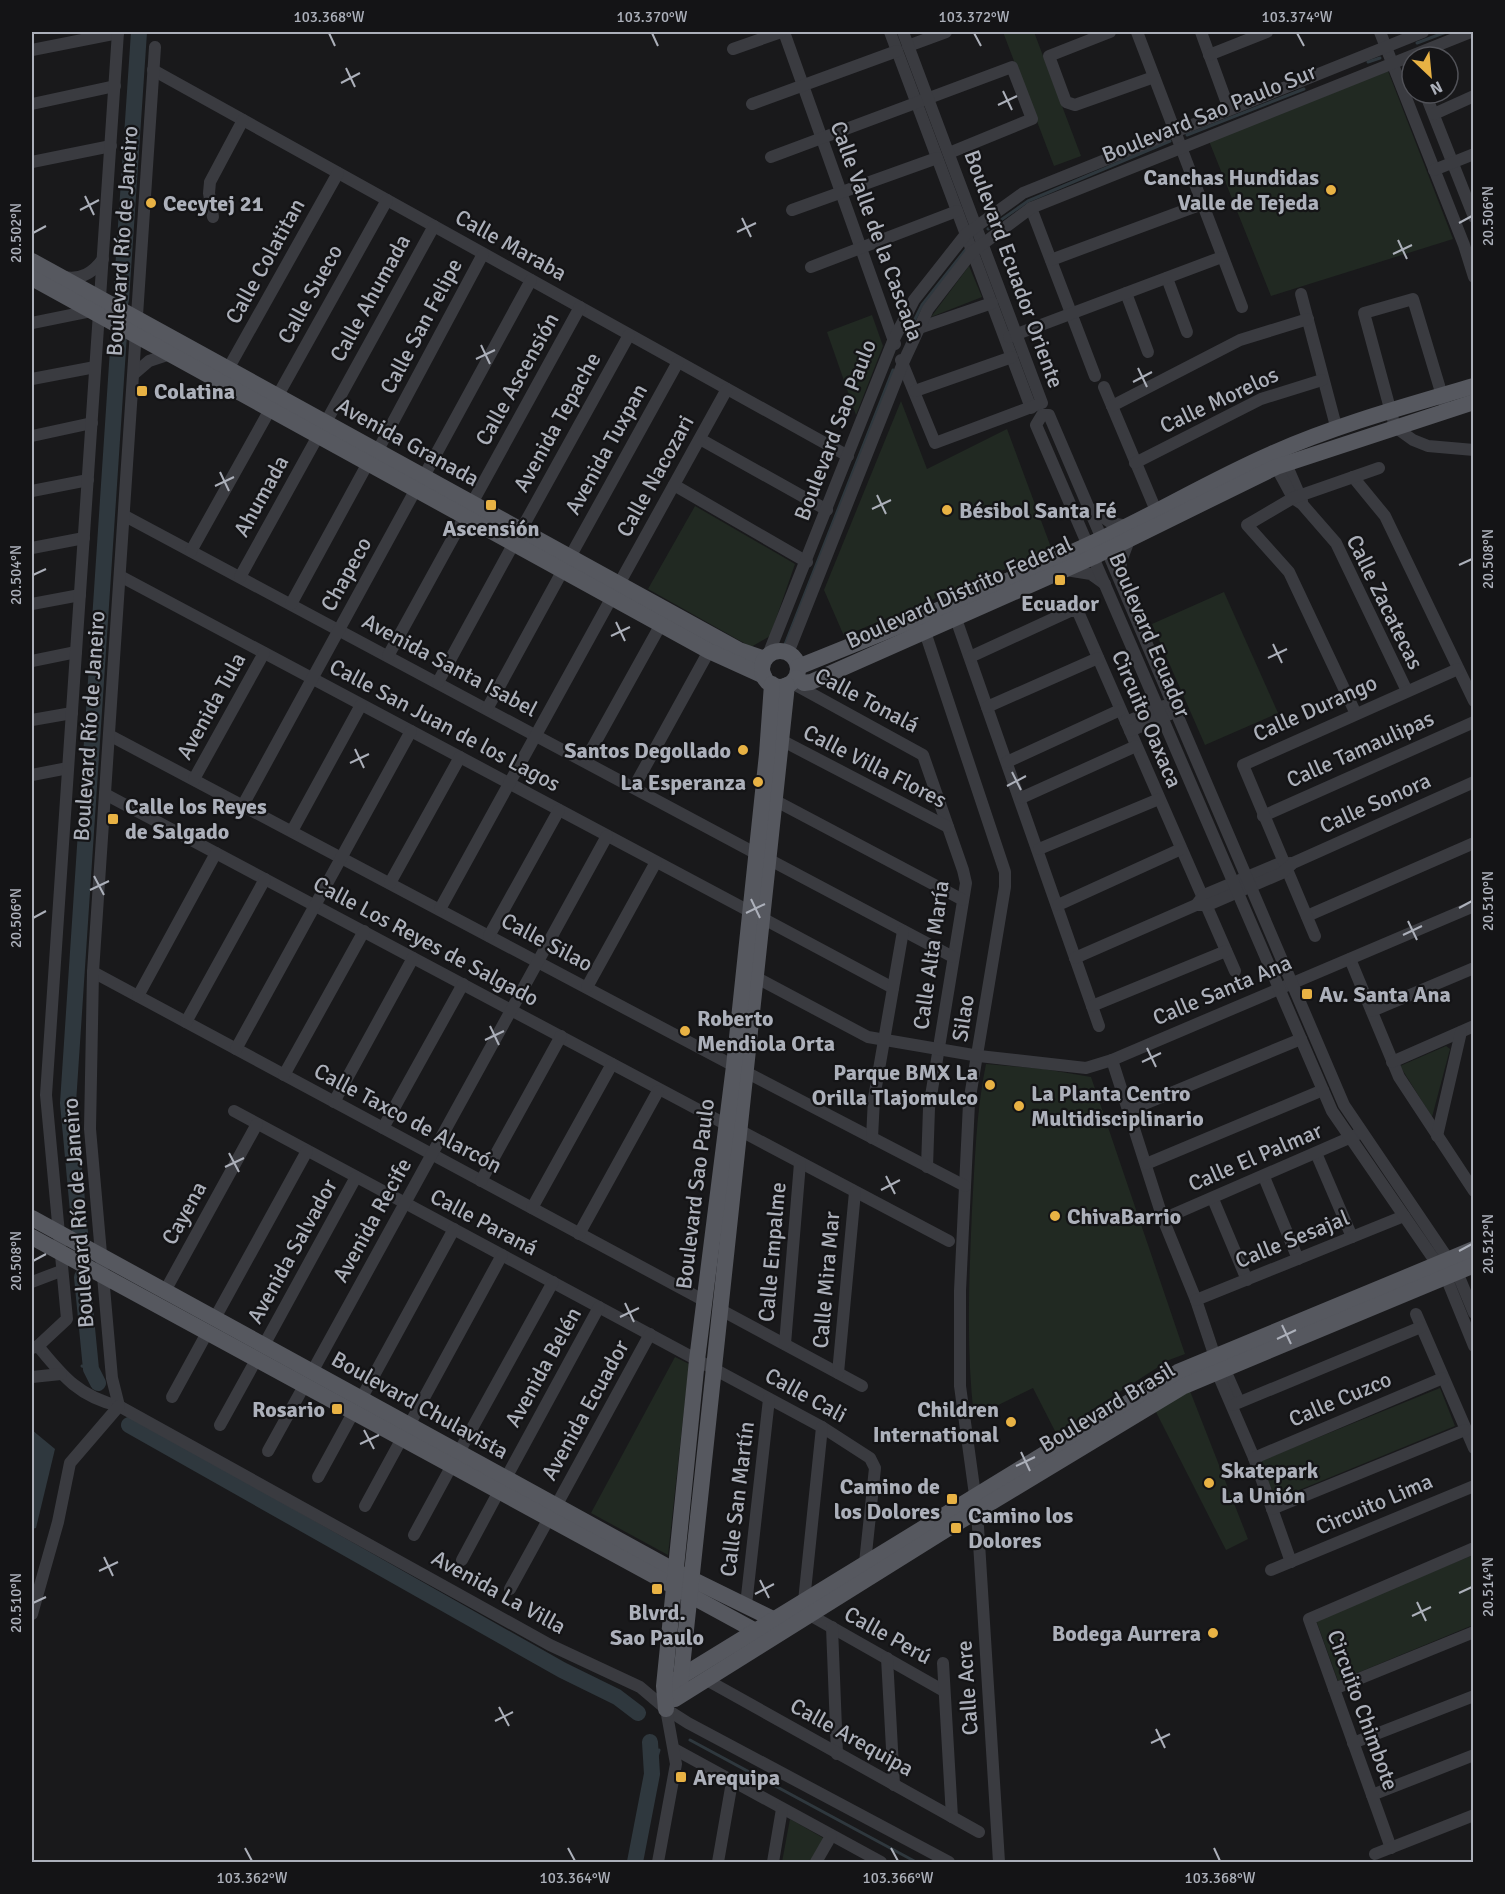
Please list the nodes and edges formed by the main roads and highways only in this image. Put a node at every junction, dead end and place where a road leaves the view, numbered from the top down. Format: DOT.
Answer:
graph roads {
  1 [pos="32,261"];
  2 [pos="32,278"];
  3 [pos="97,308"];
  4 [pos="138,328"];
  5 [pos="1473,386"];
  6 [pos="1473,402"];
  7 [pos="274,403"];
  8 [pos="1444,403"];
  9 [pos="1359,430"];
  10 [pos="1278,458"];
  11 [pos="1129,533"];
  12 [pos="1061,563"];
  13 [pos="665,617"];
  14 [pos="931,624"];
  15 [pos="788,652"];
  16 [pos="780,674"];
  17 [pos="763,856"];
  18 [pos="756,915"];
  19 [pos="740,1069"];
  20 [pos="734,1128"];
  21 [pos="32,1218"];
  22 [pos="32,1237"];
  23 [pos="1473,1249"];
  24 [pos="1473,1265"];
  25 [pos="1447,1268"];
  26 [pos="211,1326"];
  27 [pos="552,1513"];
  28 [pos="943,1523"];
  29 [pos="685,1575"];
  30 [pos="676,1589"];
  31 [pos="691,1597"];
  32 [pos="807,1608"];
  33 [pos="782,1623"];
  34 [pos="763,1635"];
  35 [pos="682,1676"];
  36 [pos="672,1691"];
  37 [pos="666,1709"];
  1 -- 3 [label="main road, Avenida Granada"];
  2 -- 3 [label="main road, Avenida Granada"];
  3 -- 4 [label="main road, Avenida Granada"];
  4 -- 7 [label="main road, Avenida Granada"];
  4 -- 7 [label="main road, Avenida Granada"];
  5 -- 8 [label="main road, Boulevard Distrito Federal"];
  6 -- 8 [label="main road, Boulevard Distrito Federal"];
  7 -- 13 [label="main road, Avenida Granada"];
  8 -- 9 [label="main road, Boulevard Distrito Federal"];
  9 -- 10 [label="main road, Boulevard Distrito Federal"];
  9 -- 10 [label="main road, Boulevard Distrito Federal"];
  10 -- 11 [label="main road, Boulevard Distrito Federal"];
  10 -- 11 [label="main road, Boulevard Distrito Federal"];
  11 -- 12 [label="main road, Boulevard Distrito Federal"];
  12 -- 14 [label="main road, Boulevard Distrito Federal"];
  12 -- 14 [label="main road, Boulevard Distrito Federal"];
  13 -- 16 [label="main road, Avenida Granada"];
  13 -- 16 [label="main road, Avenida Granada"];
  14 -- 16 [label="main road, Boulevard Distrito Federal"];
  15 -- 16 [label="main road"];
  16 -- 17 [label="main road, Boulevard Sao Paulo"];
  16 -- 17 [label="main road, Boulevard Sao Paulo"];
  17 -- 18 [label="main road, Boulevard Sao Paulo"];
  18 -- 19 [label="main road, Boulevard Sao Paulo"];
  18 -- 19 [label="main road, Boulevard Sao Paulo"];
  19 -- 20 [label="main road, Boulevard Sao Paulo"];
  20 -- 29 [label="main road, Boulevard Sao Paulo"];
  20 -- 29 [label="main road, Boulevard Sao Paulo"];
  21 -- 26 [label="main road, Boulevard Chulavista"];
  22 -- 26 [label="main road, Boulevard Chulavista"];
  23 -- 25 [label="main road, Boulevard Brasil"];
  24 -- 25 [label="main road, Boulevard Brasil"];
  25 -- 28 [label="main road, Boulevard Brasil"];
  26 -- 27 [label="main road, Boulevard Chulavista"];
  27 -- 29 [label="main road, Boulevard Chulavista"];
  27 -- 30 [label="main road, Boulevard Chulavista"];
  28 -- 32 [label="main road, Boulevard Brasil"];
  28 -- 32 [label="main road, Boulevard Brasil"];
  29 -- 30 [label="main road, Boulevard Sao Paulo"];
  29 -- 31 [label="main road, Boulevard Sao Paulo"];
  29 -- 33 [label="main road, Boulevard Chulavista"];
  30 -- 31 [label="main road, Boulevard Chulavista"];
  30 -- 36 [label="main road, Boulevard Sao Paulo"];
  31 -- 34 [label="main road, Boulevard Chulavista"];
  31 -- 35 [label="main road, Boulevard Sao Paulo"];
  32 -- 33 [label="main road, Boulevard Brasil"];
  33 -- 34 [label="main road, Boulevard Brasil"];
  34 -- 35 [label="main road, Boulevard Brasil"];
  34 -- 36 [label="main road, Boulevard Brasil"];
  35 -- 36 [label="main road, Boulevard Brasil"];
  36 -- 37 [label="main road, Boulevard Sao Paulo"];
}
